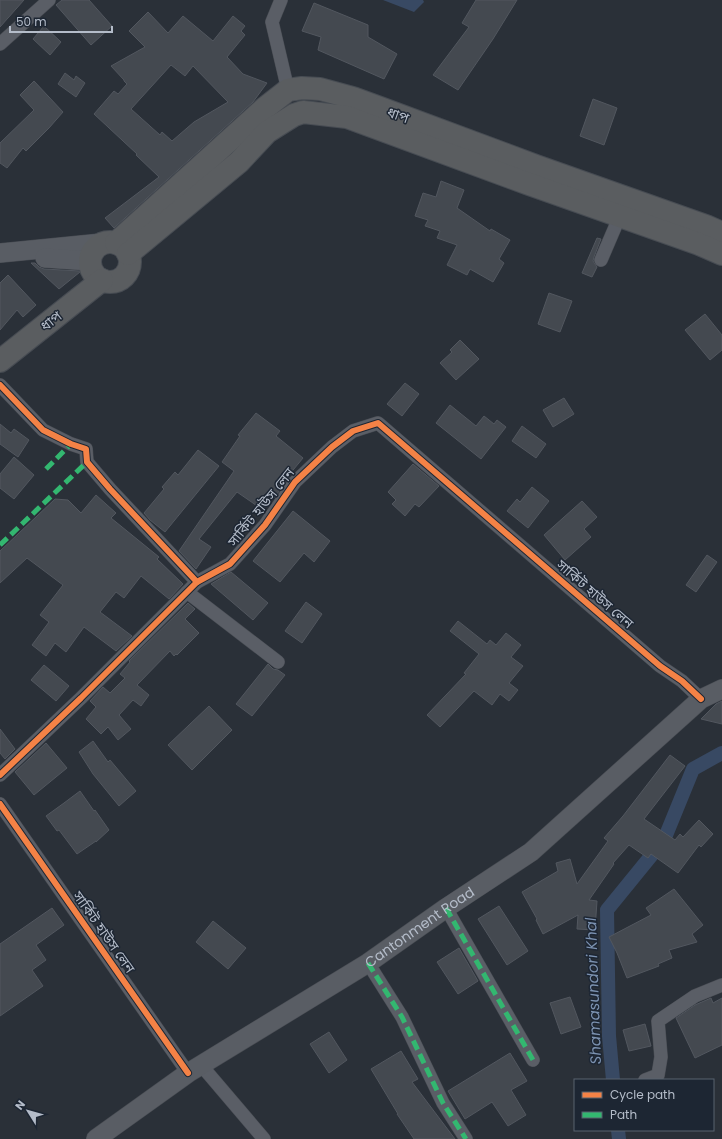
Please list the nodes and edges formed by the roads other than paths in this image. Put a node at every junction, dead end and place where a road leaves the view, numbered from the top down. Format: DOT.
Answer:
graph roads {
  1 [pos="49,0"];
  2 [pos="281,0"];
  3 [pos="0,44"];
  4 [pos="288,90"];
  5 [pos="624,207"];
  6 [pos="722,233"];
  7 [pos="0,254"];
  8 [pos="722,254"];
  9 [pos="105,258"];
  10 [pos="601,260"];
  11 [pos="0,346"];
  12 [pos="0,361"];
  13 [pos="0,385"];
  14 [pos="197,582"];
  15 [pos="187,592"];
  16 [pos="278,662"];
  17 [pos="722,689"];
  18 [pos="701,700"];
  19 [pos="0,775"];
  20 [pos="0,804"];
  21 [pos="446,908"];
  22 [pos="368,963"];
  23 [pos="722,985"];
  24 [pos="533,1060"];
  25 [pos="195,1069"];
  26 [pos="648,1079"];
  27 [pos="96,1139"];
  28 [pos="264,1139"];
  29 [pos="466,1139"];
  1 -- 3 [label="street"];
  2 -- 4 [label="street"];
  4 -- 5 [label="highway, ধাপ"];
  4 -- 9 [label="highway, ধাপ"];
  5 -- 6 [label="highway, ধাপ"];
  5 -- 8 [label="highway, ধাপ"];
  5 -- 9 [label="highway, ধাপ"];
  5 -- 10 [label="street"];
  7 -- 9 [label="main road"];
  9 -- 11 [label="highway, ধাপ"];
  9 -- 12 [label="highway, ধাপ"];
  13 -- 14 [label="street"];
  14 -- 15 [label="street, সার্কিট হাউস লেন"];
  14 -- 18 [label="street, সার্কিট হাউস লেন"];
  15 -- 16 [label="street"];
  15 -- 19 [label="street, সার্কিট হাউস লেন"];
  17 -- 18 [label="main road, Cantonment Road"];
  18 -- 21 [label="main road, Cantonment Road"];
  20 -- 25 [label="street, সার্কিট হাউস লেন"];
  21 -- 22 [label="main road, Cantonment Road"];
  21 -- 24 [label="street"];
  22 -- 25 [label="main road, Cantonment Road"];
  22 -- 29 [label="street"];
  23 -- 26 [label="street"];
  25 -- 27 [label="main road, Cantonment Road"];
  25 -- 28 [label="street, সার্কিট হাউস লেন"];
}
